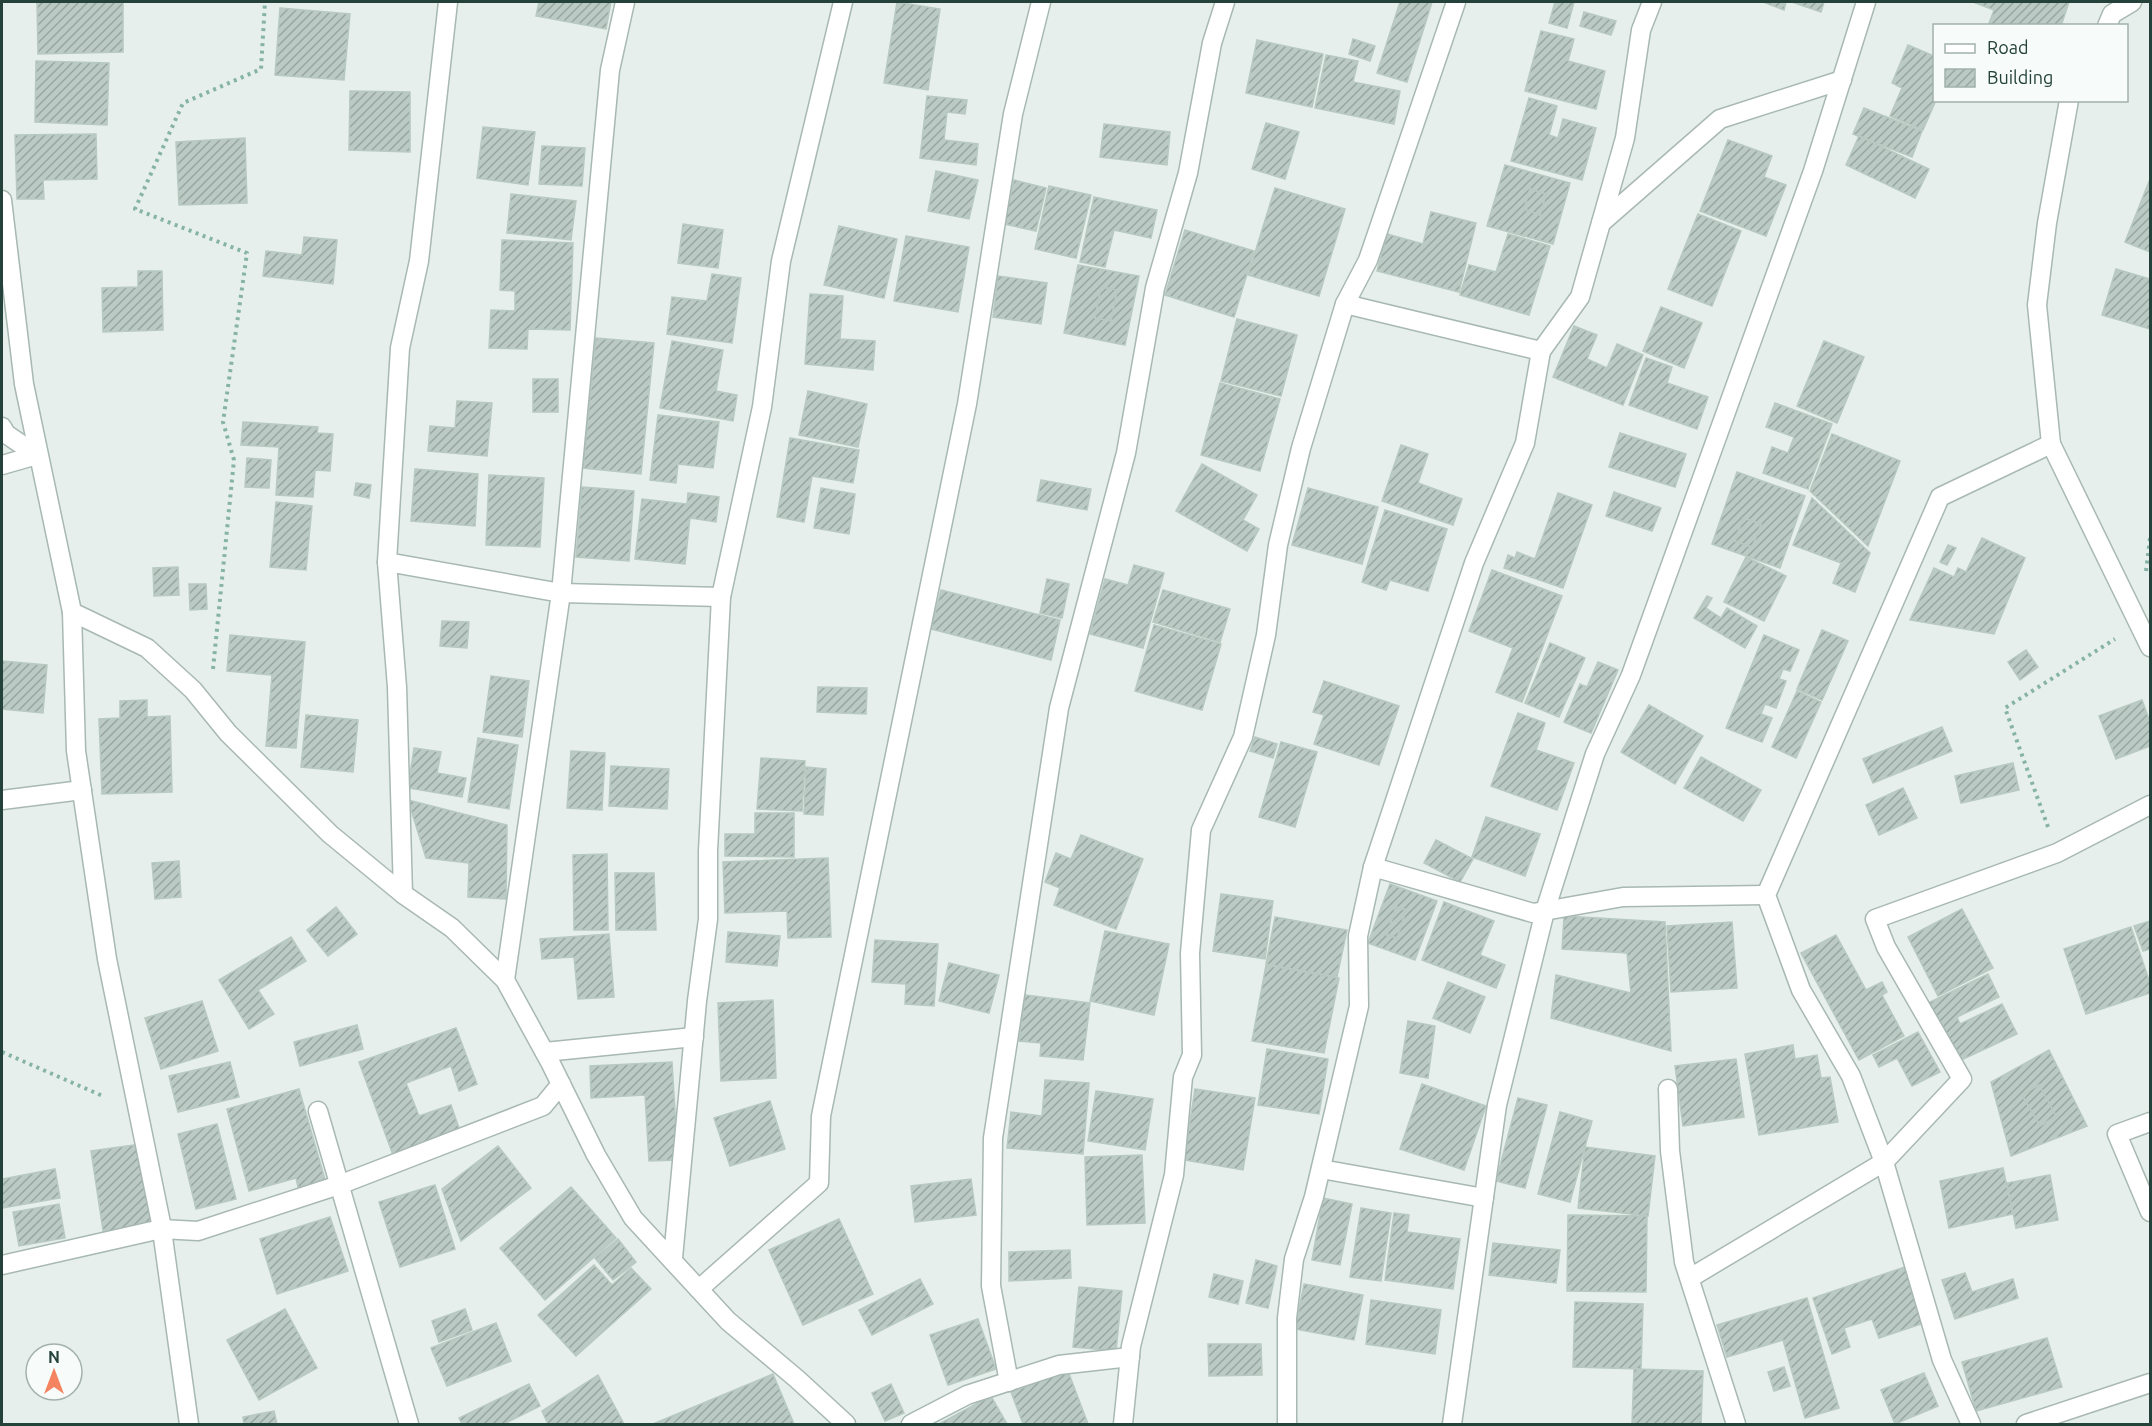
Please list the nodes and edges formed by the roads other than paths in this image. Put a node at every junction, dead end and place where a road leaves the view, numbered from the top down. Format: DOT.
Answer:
graph roads {
  1 [pos="448,2"];
  2 [pos="625,2"];
  3 [pos="843,2"];
  4 [pos="1041,2"];
  5 [pos="1225,2"];
  6 [pos="1456,2"];
  7 [pos="1652,2"];
  8 [pos="1866,2"];
  9 [pos="2132,2"];
  10 [pos="2108,24"];
  11 [pos="1842,80"];
  12 [pos="2069,102"];
  13 [pos="2,201"];
  14 [pos="1601,223"];
  15 [pos="1345,304"];
  16 [pos="1541,351"];
  17 [pos="2,427"];
  18 [pos="2050,444"];
  19 [pos="37,455"];
  20 [pos="2,465"];
  21 [pos="387,562"];
  22 [pos="561,593"];
  23 [pos="721,597"];
  24 [pos="72,612"];
  25 [pos="2151,647"];
  26 [pos="82,790"];
  27 [pos="2,800"];
  28 [pos="2151,805"];
  29 [pos="1373,867"];
  30 [pos="403,894"];
  31 [pos="1766,895"];
  32 [pos="1545,911"];
  33 [pos="505,980"];
  34 [pos="694,1038"];
  35 [pos="545,1052"];
  36 [pos="561,1084"];
  37 [pos="1668,1089"];
  38 [pos="318,1111"];
  39 [pos="2151,1122"];
  40 [pos="1884,1162"];
  41 [pos="1321,1169"];
  42 [pos="339,1185"];
  43 [pos="1484,1198"];
  44 [pos="2151,1212"];
  45 [pos="162,1229"];
  46 [pos="673,1258"];
  47 [pos="2,1265"];
  48 [pos="1690,1278"];
  49 [pos="699,1288"];
  50 [pos="1130,1357"];
  51 [pos="1009,1382"];
  52 [pos="2151,1383"];
  53 [pos="189,1425"];
  54 [pos="408,1425"];
  55 [pos="846,1425"];
  56 [pos="911,1425"];
  57 [pos="1123,1425"];
  58 [pos="1287,1425"];
  59 [pos="1452,1425"];
  60 [pos="1736,1425"];
  61 [pos="1971,1425"];
  62 [pos="2026,1425"];
  1 -- 21 [label="street"];
  2 -- 22 [label="street"];
  3 -- 23 [label="street"];
  4 -- 49 [label="street"];
  5 -- 51 [label="street"];
  6 -- 15 [label="street"];
  7 -- 14 [label="street"];
  8 -- 11 [label="street"];
  9 -- 10 [label="street"];
  11 -- 14 [label="street"];
  11 -- 32 [label="street"];
  12 -- 18 [label="street"];
  13 -- 19 [label="street"];
  14 -- 16 [label="street"];
  15 -- 16 [label="street"];
  15 -- 50 [label="street"];
  16 -- 29 [label="street"];
  17 -- 19 [label="street"];
  18 -- 25 [label="street"];
  18 -- 31 [label="street"];
  19 -- 20 [label="street"];
  19 -- 24 [label="street"];
  21 -- 22 [label="street"];
  21 -- 30 [label="street"];
  22 -- 23 [label="street"];
  22 -- 33 [label="street"];
  23 -- 34 [label="street"];
  24 -- 26 [label="street"];
  24 -- 30 [label="street"];
  26 -- 27 [label="street"];
  26 -- 45 [label="street"];
  28 -- 40 [label="street"];
  29 -- 32 [label="street"];
  29 -- 41 [label="street"];
  30 -- 33 [label="street"];
  31 -- 32 [label="street"];
  31 -- 40 [label="street"];
  32 -- 43 [label="street"];
  33 -- 35 [label="street"];
  34 -- 35 [label="street"];
  34 -- 46 [label="street"];
  35 -- 36 [label="street"];
  36 -- 42 [label="street"];
  36 -- 46 [label="street"];
  37 -- 48 [label="street"];
  38 -- 42 [label="street"];
  39 -- 44 [label="street"];
  40 -- 48 [label="street"];
  40 -- 61 [label="street"];
  41 -- 43 [label="street"];
  41 -- 58 [label="street"];
  42 -- 45 [label="street"];
  42 -- 54 [label="street"];
  43 -- 59 [label="street"];
  45 -- 47 [label="street"];
  45 -- 53 [label="street"];
  46 -- 49 [label="street"];
  48 -- 60 [label="street"];
  49 -- 55 [label="street"];
  50 -- 51 [label="street"];
  50 -- 57 [label="street"];
  51 -- 56 [label="street"];
  52 -- 62 [label="street"];
}
